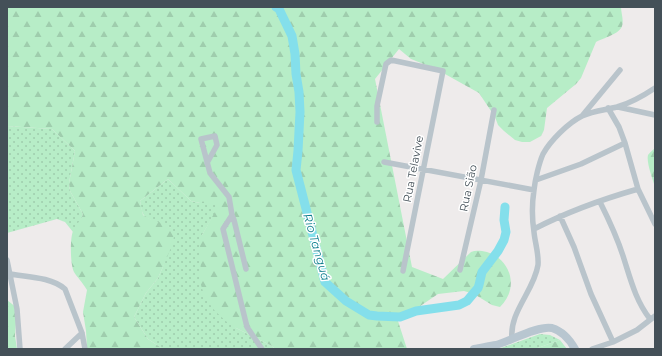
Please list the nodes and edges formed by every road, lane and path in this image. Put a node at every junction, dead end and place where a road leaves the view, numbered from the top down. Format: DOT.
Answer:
graph roads {
  1 [pos="620,70"];
  2 [pos="655,88"];
  3 [pos="617,107"];
  4 [pos="608,108"];
  5 [pos="494,110"];
  6 [pos="655,115"];
  7 [pos="582,117"];
  8 [pos="377,122"];
  9 [pos="625,143"];
  10 [pos="384,162"];
  11 [pos="208,163"];
  12 [pos="423,168"];
  13 [pos="481,180"];
  14 [pos="536,180"];
  15 [pos="638,189"];
  16 [pos="534,190"];
  17 [pos="600,202"];
  18 [pos="232,215"];
  19 [pos="560,216"];
  20 [pos="655,224"];
  21 [pos="534,229"];
  22 [pos="7,260"];
  23 [pos="246,269"];
  24 [pos="460,270"];
  25 [pos="403,271"];
  26 [pos="10,274"];
  27 [pos="653,318"];
  28 [pos="82,333"];
  29 [pos="512,339"];
  30 [pos="613,342"];
  31 [pos="20,349"];
  32 [pos="65,349"];
  33 [pos="85,349"];
  34 [pos="262,349"];
  35 [pos="474,349"];
  36 [pos="574,349"];
  37 [pos="592,349"];
  1 -- 7 [label="street"];
  2 -- 3 [label="street"];
  3 -- 4 [label="street"];
  3 -- 6 [label="street"];
  4 -- 7 [label="street"];
  4 -- 9 [label="street"];
  5 -- 13 [label="street, Rua Sião"];
  7 -- 14 [label="street"];
  8 -- 12 [label="street, Rua Telavive"];
  9 -- 14 [label="street"];
  9 -- 15 [label="street"];
  10 -- 12 [label="street"];
  11 -- 18 [label="street"];
  12 -- 13 [label="street"];
  12 -- 25 [label="street, Rua Telavive"];
  13 -- 16 [label="street"];
  13 -- 24 [label="street, Rua Sião"];
  14 -- 16 [label="street"];
  15 -- 17 [label="street"];
  15 -- 20 [label="street"];
  16 -- 21 [label="street"];
  17 -- 19 [label="street"];
  17 -- 27 [label="street"];
  18 -- 23 [label="street"];
  18 -- 34 [label="street"];
  19 -- 21 [label="street"];
  19 -- 30 [label="street"];
  21 -- 29 [label="street"];
  22 -- 26 [label="street"];
  26 -- 28 [label="street"];
  26 -- 31 [label="street"];
  27 -- 30 [label="street"];
  28 -- 32 [label="street"];
  28 -- 33 [label="street"];
  29 -- 35 [label="main road"];
  29 -- 36 [label="main road"];
  30 -- 37 [label="street"];
}
